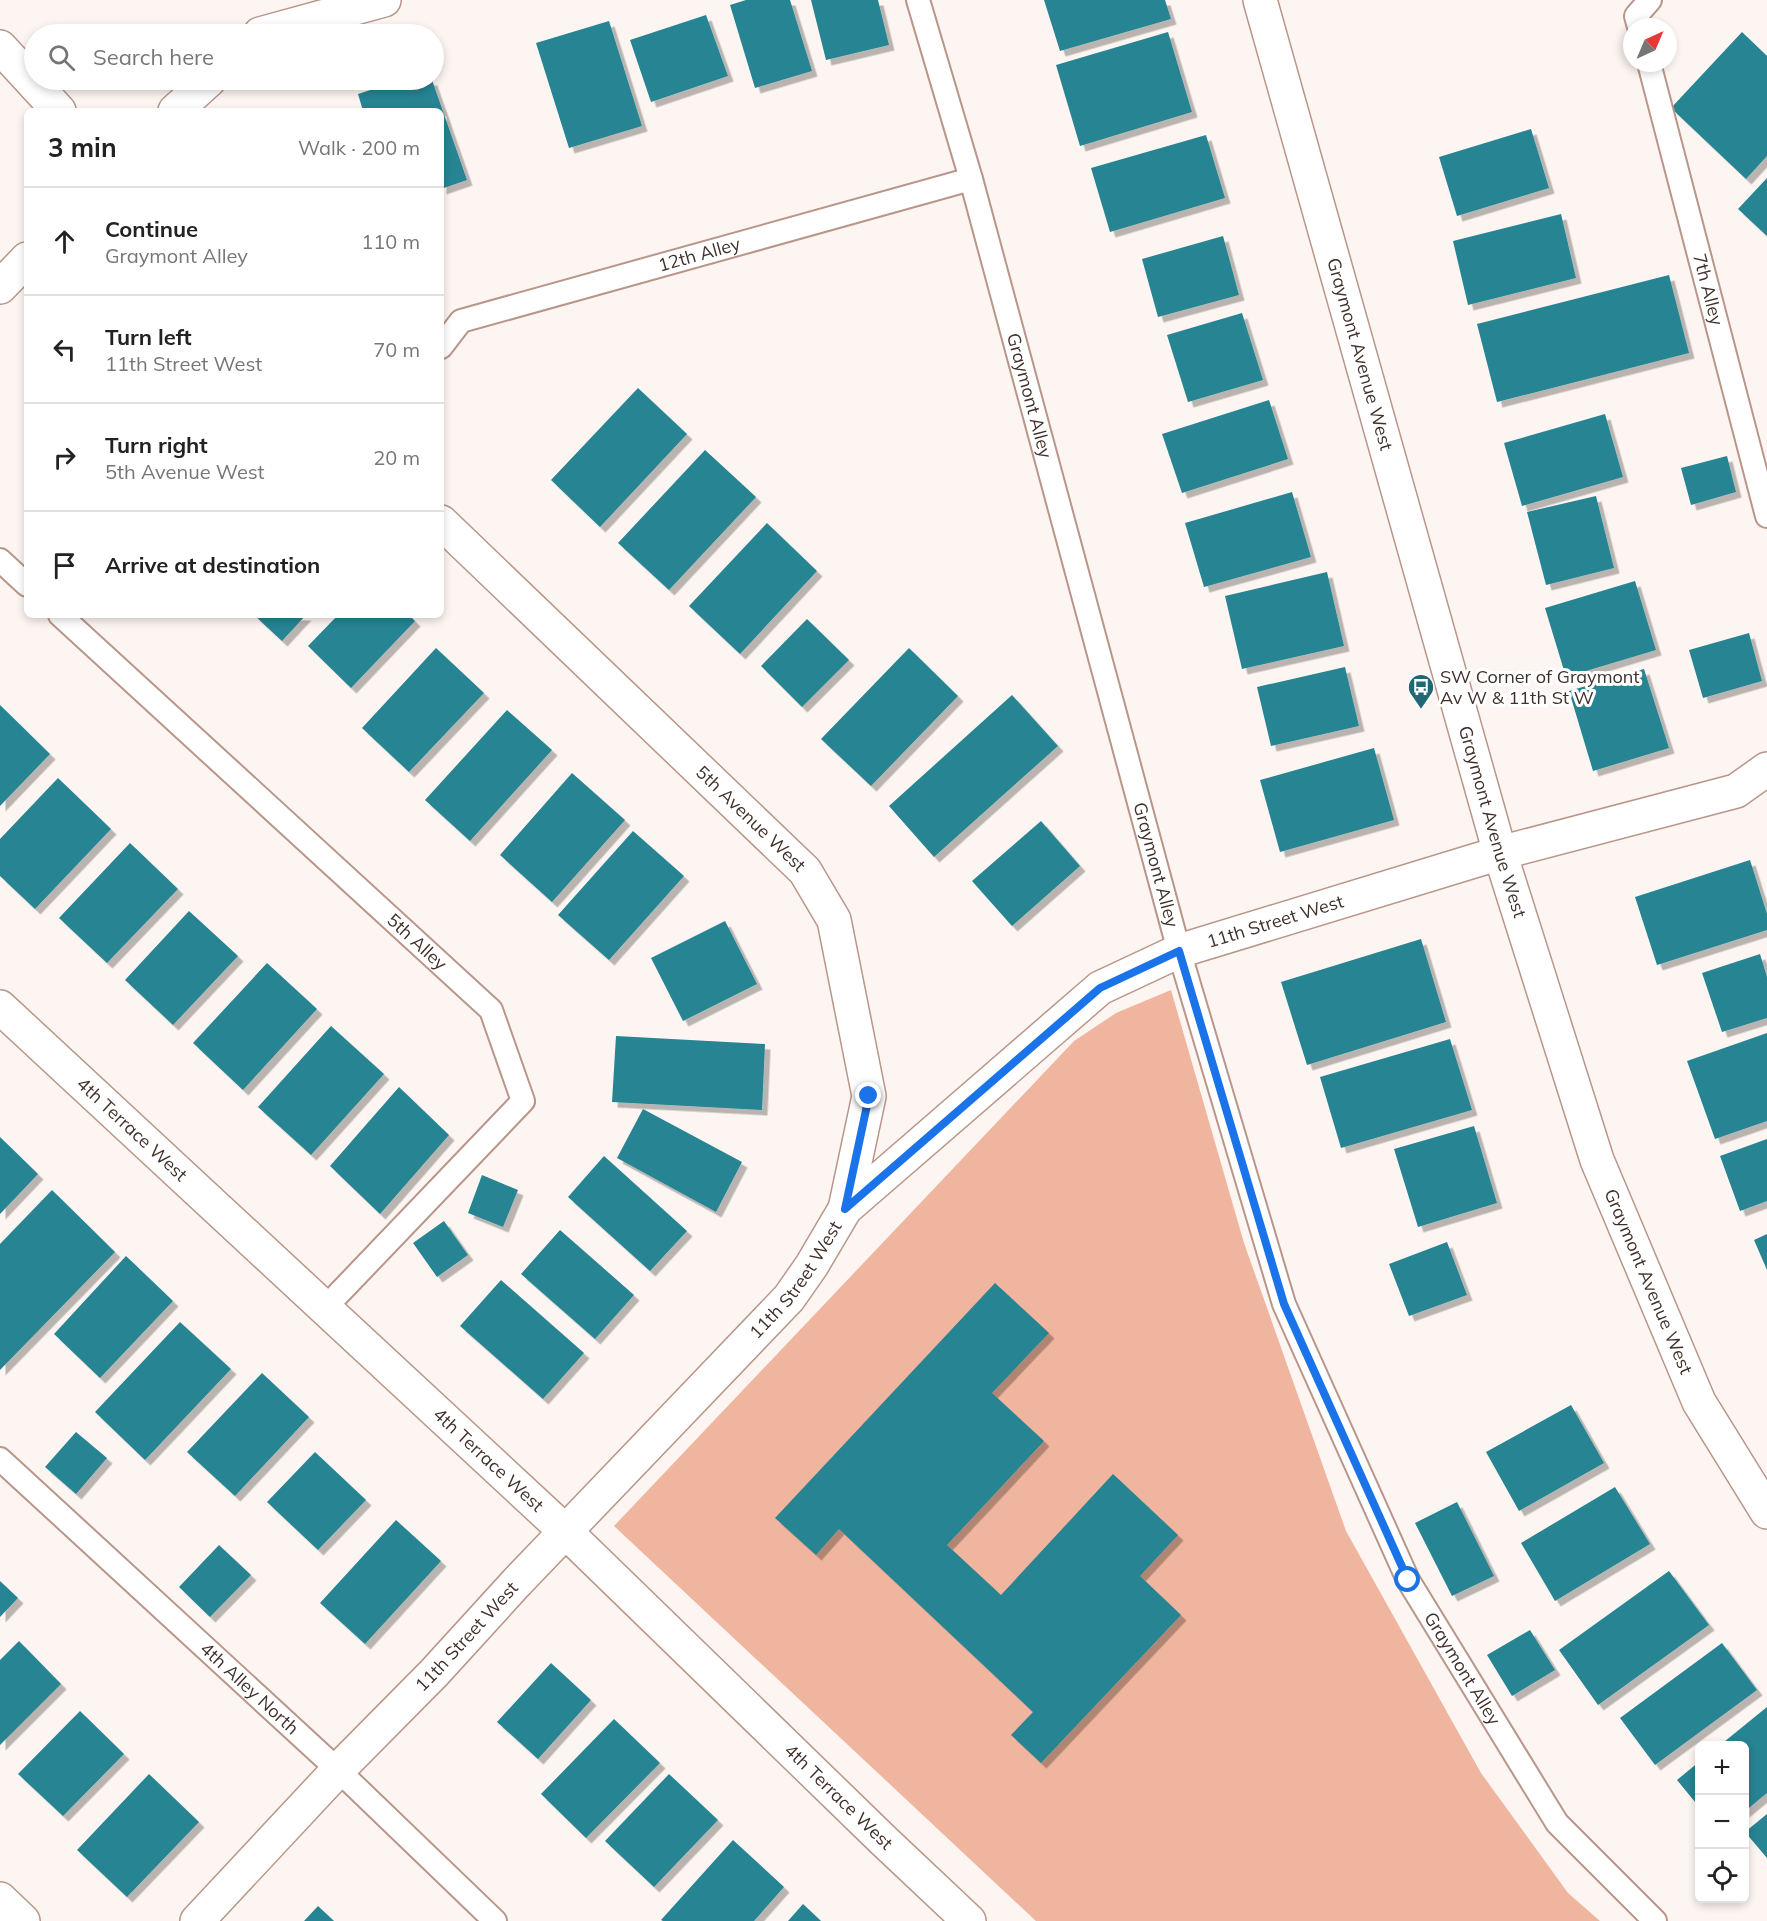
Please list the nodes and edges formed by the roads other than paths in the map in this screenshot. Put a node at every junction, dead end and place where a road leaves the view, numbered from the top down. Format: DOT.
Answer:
graph roads {
  1 [pos="384,0"];
  2 [pos="918,0"];
  3 [pos="1260,0"];
  4 [pos="1650,0"];
  5 [pos="1637,18"];
  6 [pos="296,24"];
  7 [pos="0,47"];
  8 [pos="1651,72"];
  9 [pos="24,73"];
  10 [pos="40,90"];
  11 [pos="197,90"];
  12 [pos="56,108"];
  13 [pos="178,108"];
  14 [pos="971,179"];
  15 [pos="24,261"];
  16 [pos="0,287"];
  17 [pos="444,343"];
  18 [pos="1767,516"];
  19 [pos="444,525"];
  20 [pos="0,560"];
  21 [pos="24,582"];
  22 [pos="63,618"];
  23 [pos="1767,769"];
  24 [pos="1500,853"];
  25 [pos="1179,951"];
  26 [pos="0,1007"];
  27 [pos="845,1209"];
  28 [pos="324,1309"];
  29 [pos="0,1459"];
  30 [pos="1767,1512"];
  31 [pos="566,1532"];
  32 [pos="338,1770"];
  33 [pos="0,1899"];
  34 [pos="23,1921"];
  35 [pos="197,1921"];
  36 [pos="495,1921"];
  37 [pos="969,1921"];
  38 [pos="1655,1921"];
  1 -- 6 [label="street"];
  2 -- 14 [label="lane, Graymont Alley"];
  3 -- 24 [label="street, Graymont Avenue West"];
  4 -- 5 [label="lane"];
  7 -- 9 [label="street"];
  8 -- 18 [label="lane, 7th Alley"];
  10 -- 12 [label="street"];
  11 -- 13 [label="street"];
  14 -- 17 [label="lane, 12th Alley"];
  14 -- 25 [label="lane, Graymont Alley"];
  15 -- 16 [label="street"];
  19 -- 27 [label="street, 5th Avenue West"];
  20 -- 21 [label="lane"];
  22 -- 28 [label="lane, 5th Alley"];
  23 -- 24 [label="street, 11th Street West"];
  24 -- 25 [label="street, 11th Street West"];
  24 -- 30 [label="street, Graymont Avenue West"];
  25 -- 27 [label="street, 11th Street West"];
  25 -- 38 [label="lane, Graymont Alley"];
  26 -- 28 [label="street, 4th Terrace West"];
  27 -- 31 [label="street, 11th Street West"];
  28 -- 31 [label="street, 4th Terrace West"];
  29 -- 32 [label="lane, 4th Alley North"];
  31 -- 32 [label="street, 11th Street West"];
  31 -- 37 [label="street, 4th Terrace West"];
  32 -- 35 [label="street, 11th Street West"];
  32 -- 36 [label="lane, 4th Alley North"];
  33 -- 34 [label="street"];
}
